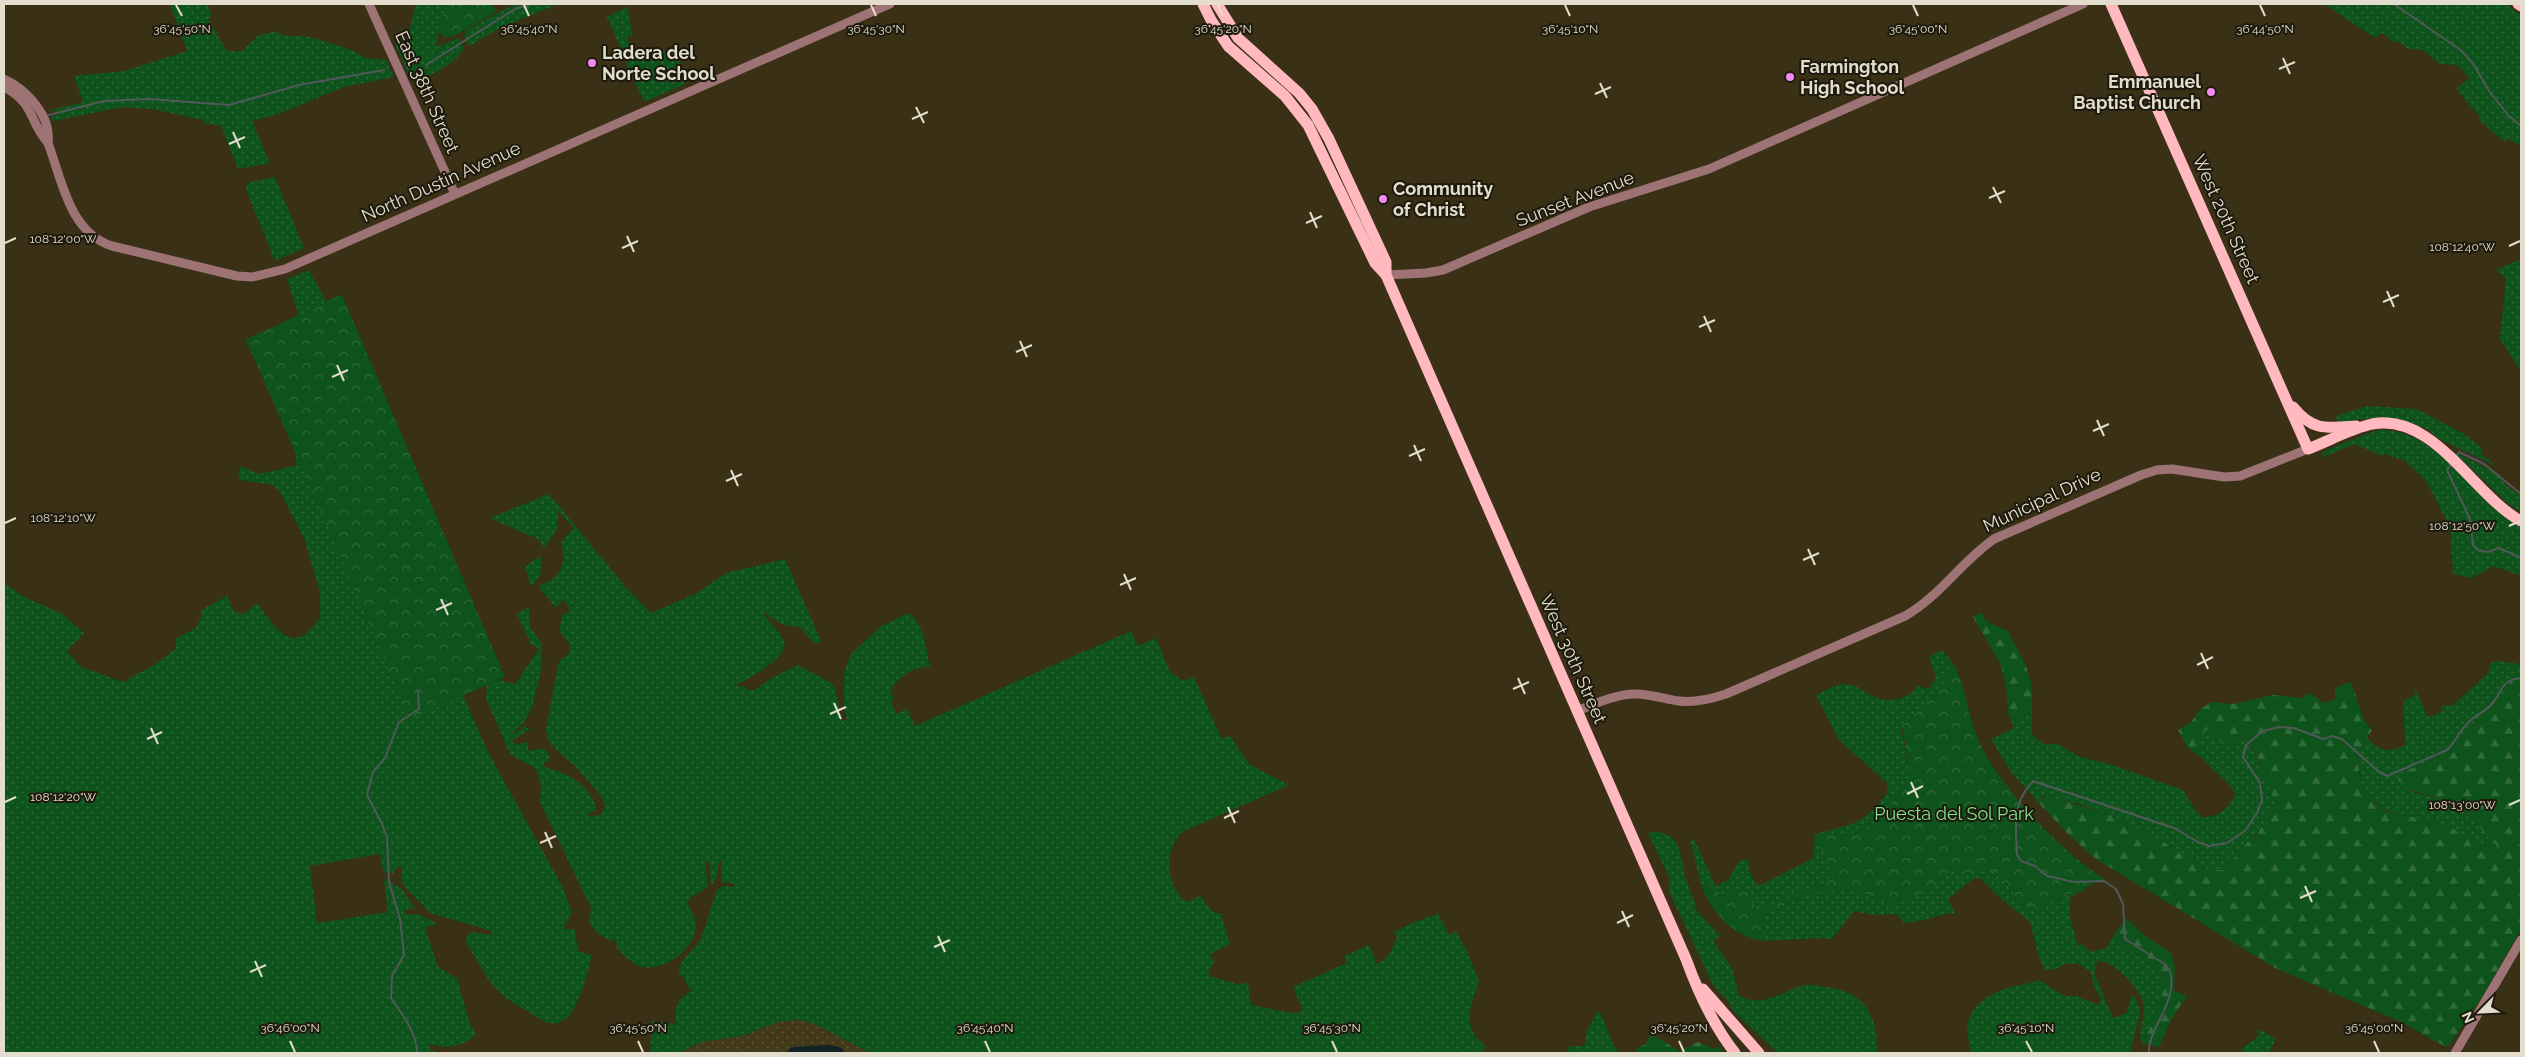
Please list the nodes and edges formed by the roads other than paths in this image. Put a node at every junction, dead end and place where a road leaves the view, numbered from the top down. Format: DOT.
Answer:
graph roads {
  1 [pos="370,4"];
  2 [pos="890,4"];
  3 [pos="1203,4"];
  4 [pos="1217,4"];
  5 [pos="2082,4"];
  6 [pos="2111,4"];
  7 [pos="2518,4"];
  8 [pos="2521,6"];
  9 [pos="4,79"];
  10 [pos="4,88"];
  11 [pos="48,143"];
  12 [pos="455,194"];
  13 [pos="1386,275"];
  14 [pos="2289,403"];
  15 [pos="2373,424"];
  16 [pos="2308,449"];
  17 [pos="2521,521"];
  18 [pos="1576,711"];
  19 [pos="2521,940"];
  20 [pos="1686,959"];
  21 [pos="1735,1053"];
  22 [pos="1759,1053"];
  23 [pos="2455,1053"];
  1 -- 12 [label="street, East 38th Street"];
  2 -- 12 [label="street, North Dustin Avenue"];
  3 -- 13 [label="main road"];
  4 -- 13 [label="main road"];
  5 -- 13 [label="street, Sunset Avenue"];
  6 -- 14 [label="main road, West 20th Street"];
  7 -- 8 [label="main road"];
  9 -- 11 [label="street, North Dustin Avenue"];
  10 -- 11 [label="street, North Dustin Avenue"];
  11 -- 12 [label="street, North Dustin Avenue"];
  13 -- 18 [label="main road, West 30th Street"];
  14 -- 15 [label="main road"];
  14 -- 16 [label="main road, West 20th Street"];
  15 -- 16 [label="main road, Municipal Drive"];
  15 -- 17 [label="main road, Municipal Drive"];
  16 -- 18 [label="street, Municipal Drive"];
  18 -- 20 [label="main road, West 30th Street"];
  19 -- 23 [label="street"];
  20 -- 21 [label="main road, West 30th Street"];
  20 -- 22 [label="main road"];
}
